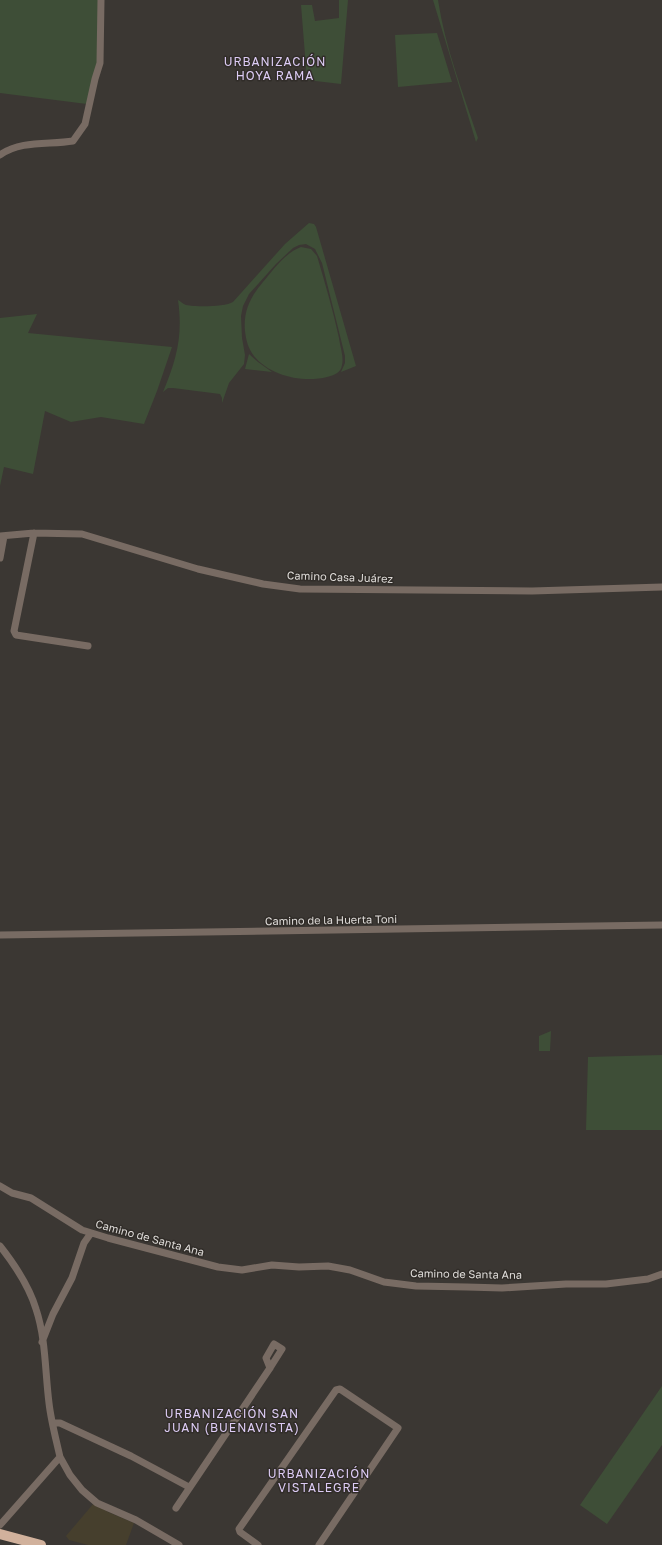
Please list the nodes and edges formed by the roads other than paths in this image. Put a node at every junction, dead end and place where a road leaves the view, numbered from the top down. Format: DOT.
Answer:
graph roads {
  1 [pos="101,0"];
  2 [pos="0,155"];
  3 [pos="34,533"];
  4 [pos="2,536"];
  5 [pos="0,558"];
  6 [pos="662,587"];
  7 [pos="88,646"];
  8 [pos="662,925"];
  9 [pos="0,935"];
  10 [pos="0,1186"];
  11 [pos="91,1233"];
  12 [pos="0,1246"];
  13 [pos="662,1274"];
  14 [pos="42,1342"];
  15 [pos="270,1368"];
  16 [pos="53,1423"];
  17 [pos="60,1457"];
  18 [pos="189,1487"];
  19 [pos="176,1508"];
  20 [pos="0,1525"];
  21 [pos="0,1534"];
  22 [pos="41,1545"];
  23 [pos="178,1545"];
  24 [pos="258,1545"];
  25 [pos="319,1545"];
  1 -- 2 [label="street"];
  3 -- 4 [label="street, Camino Casa Juárez"];
  3 -- 6 [label="street, Camino Casa Juárez"];
  3 -- 7 [label="street"];
  4 -- 5 [label="street"];
  8 -- 9 [label="street, Camino de la Huerta Toni"];
  10 -- 11 [label="street, Camino de Santa Ana"];
  11 -- 13 [label="street, Camino de Santa Ana"];
  11 -- 14 [label="street"];
  12 -- 14 [label="street"];
  14 -- 16 [label="street"];
  15 -- 18 [label="street"];
  16 -- 17 [label="street"];
  16 -- 18 [label="street"];
  17 -- 20 [label="street"];
  17 -- 23 [label="street"];
  18 -- 19 [label="street"];
  21 -- 22 [label="highway"];
  24 -- 25 [label="street"];
}
